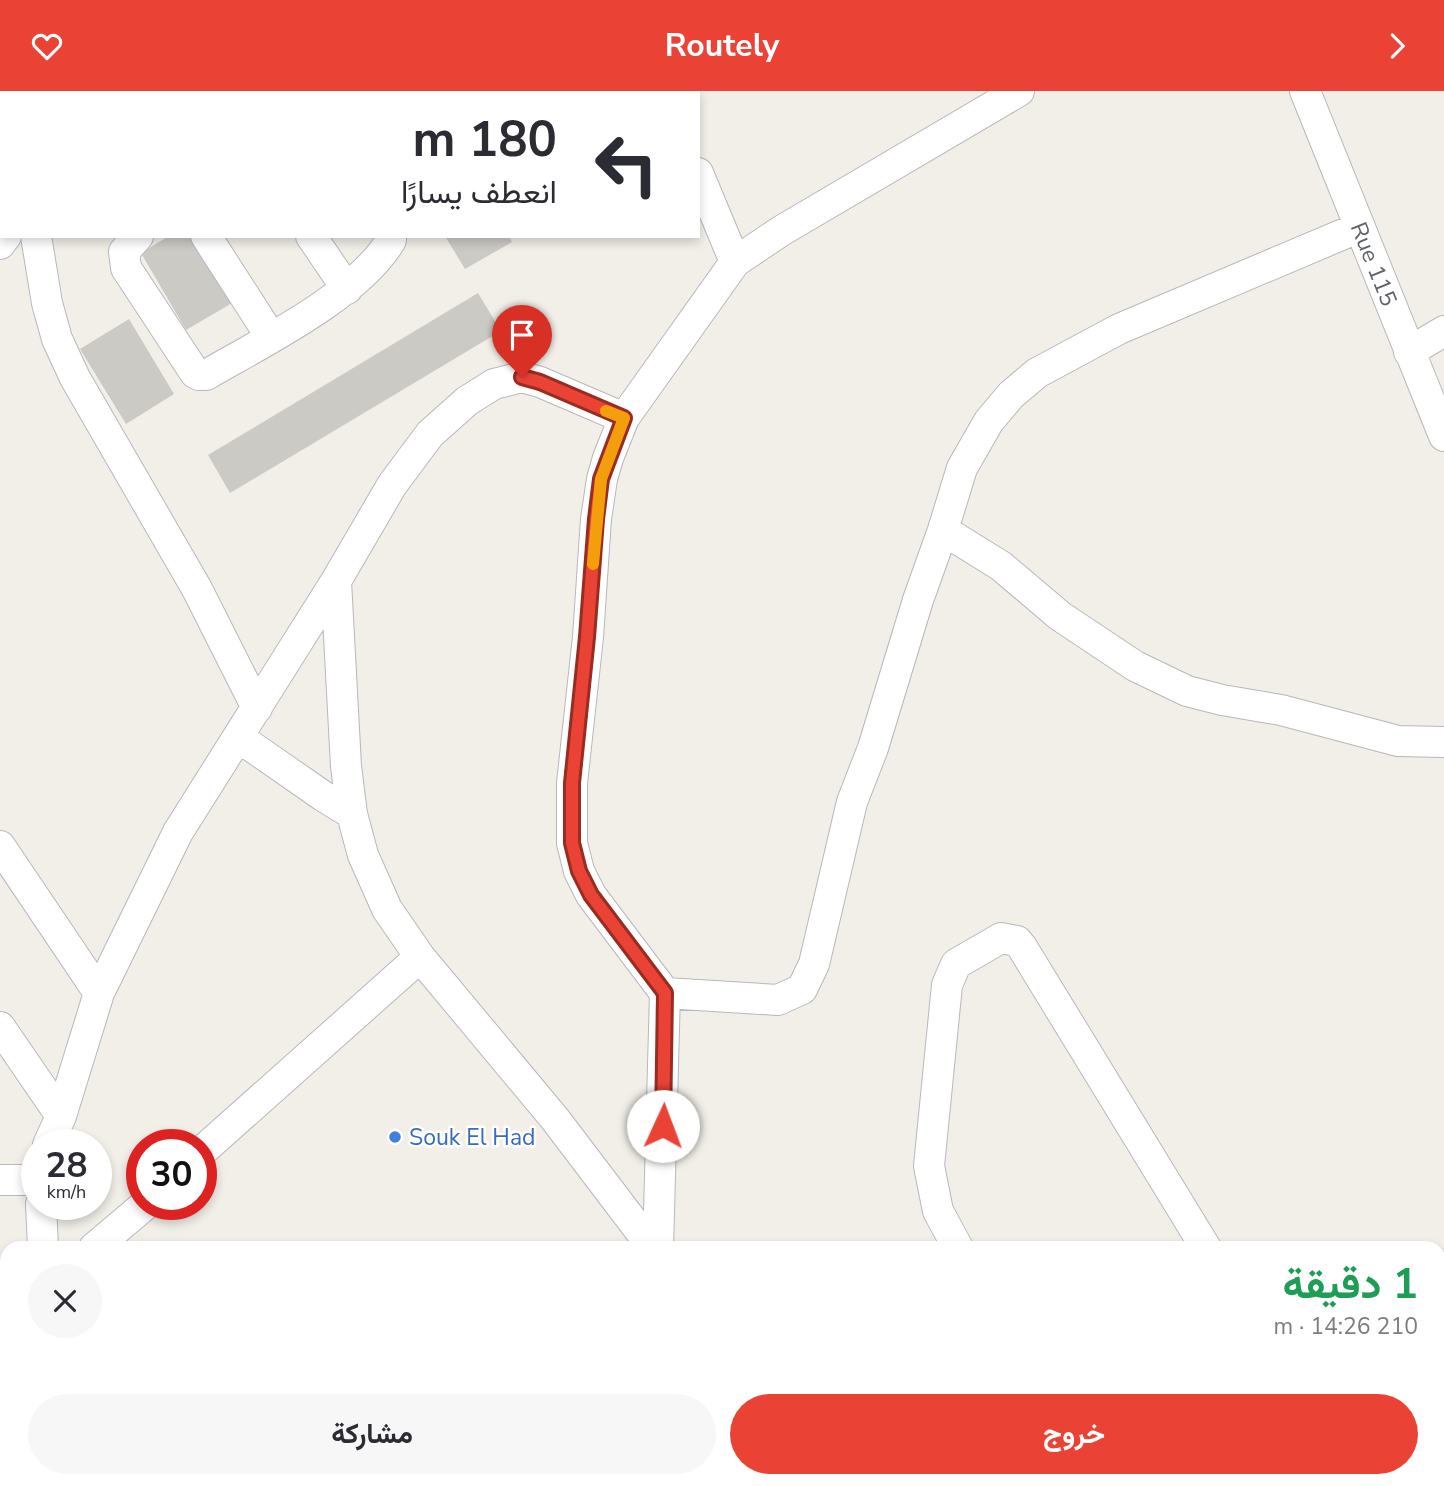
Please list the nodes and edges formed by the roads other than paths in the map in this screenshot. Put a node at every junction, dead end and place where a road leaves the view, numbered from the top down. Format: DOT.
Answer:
graph roads {
  1 [pos="1019,91"];
  2 [pos="1282,91"];
  3 [pos="1307,97"];
  4 [pos="700,178"];
  5 [pos="1360,227"];
  6 [pos="36,238"];
  7 [pos="136,238"];
  8 [pos="207,238"];
  9 [pos="312,238"];
  10 [pos="391,238"];
  11 [pos="735,262"];
  12 [pos="347,289"];
  13 [pos="1444,331"];
  14 [pos="271,337"];
  15 [pos="1409,352"];
  16 [pos="624,418"];
  17 [pos="1444,436"];
  18 [pos="943,530"];
  19 [pos="336,581"];
  20 [pos="257,708"];
  21 [pos="238,737"];
  22 [pos="1444,742"];
  23 [pos="352,814"];
  24 [pos="0,846"];
  25 [pos="420,957"];
  26 [pos="99,993"];
  27 [pos="665,993"];
  28 [pos="0,1027"];
  29 [pos="61,1116"];
  30 [pos="55,1129"];
  31 [pos="217,1138"];
  32 [pos="0,1180"];
  33 [pos="21,1180"];
  34 [pos="42,1220"];
  35 [pos="127,1220"];
  36 [pos="43,1241"];
  37 [pos="102,1241"];
  38 [pos="651,1241"];
  39 [pos="656,1241"];
  40 [pos="954,1241"];
  41 [pos="1202,1241"];
  1 -- 11 [label="street"];
  2 -- 3 [label="street"];
  3 -- 5 [label="street, Rue 115"];
  4 -- 11 [label="street"];
  5 -- 15 [label="street, Rue 115"];
  5 -- 18 [label="street"];
  6 -- 20 [label="street"];
  7 -- 14 [label="street"];
  8 -- 14 [label="street"];
  9 -- 12 [label="street"];
  10 -- 12 [label="street"];
  11 -- 16 [label="street"];
  12 -- 14 [label="street"];
  13 -- 15 [label="street"];
  15 -- 17 [label="street, Rue 115"];
  16 -- 19 [label="street"];
  16 -- 27 [label="street"];
  18 -- 22 [label="street"];
  18 -- 27 [label="street"];
  19 -- 20 [label="street"];
  19 -- 23 [label="street"];
  20 -- 21 [label="street"];
  21 -- 23 [label="street"];
  21 -- 26 [label="street"];
  23 -- 25 [label="street"];
  24 -- 26 [label="street"];
  25 -- 31 [label="street"];
  25 -- 38 [label="street"];
  26 -- 29 [label="street"];
  27 -- 39 [label="street"];
  28 -- 29 [label="street"];
  29 -- 30 [label="street"];
  32 -- 33 [label="street"];
  34 -- 36 [label="street"];
  35 -- 37 [label="street"];
  40 -- 41 [label="street"];
}
